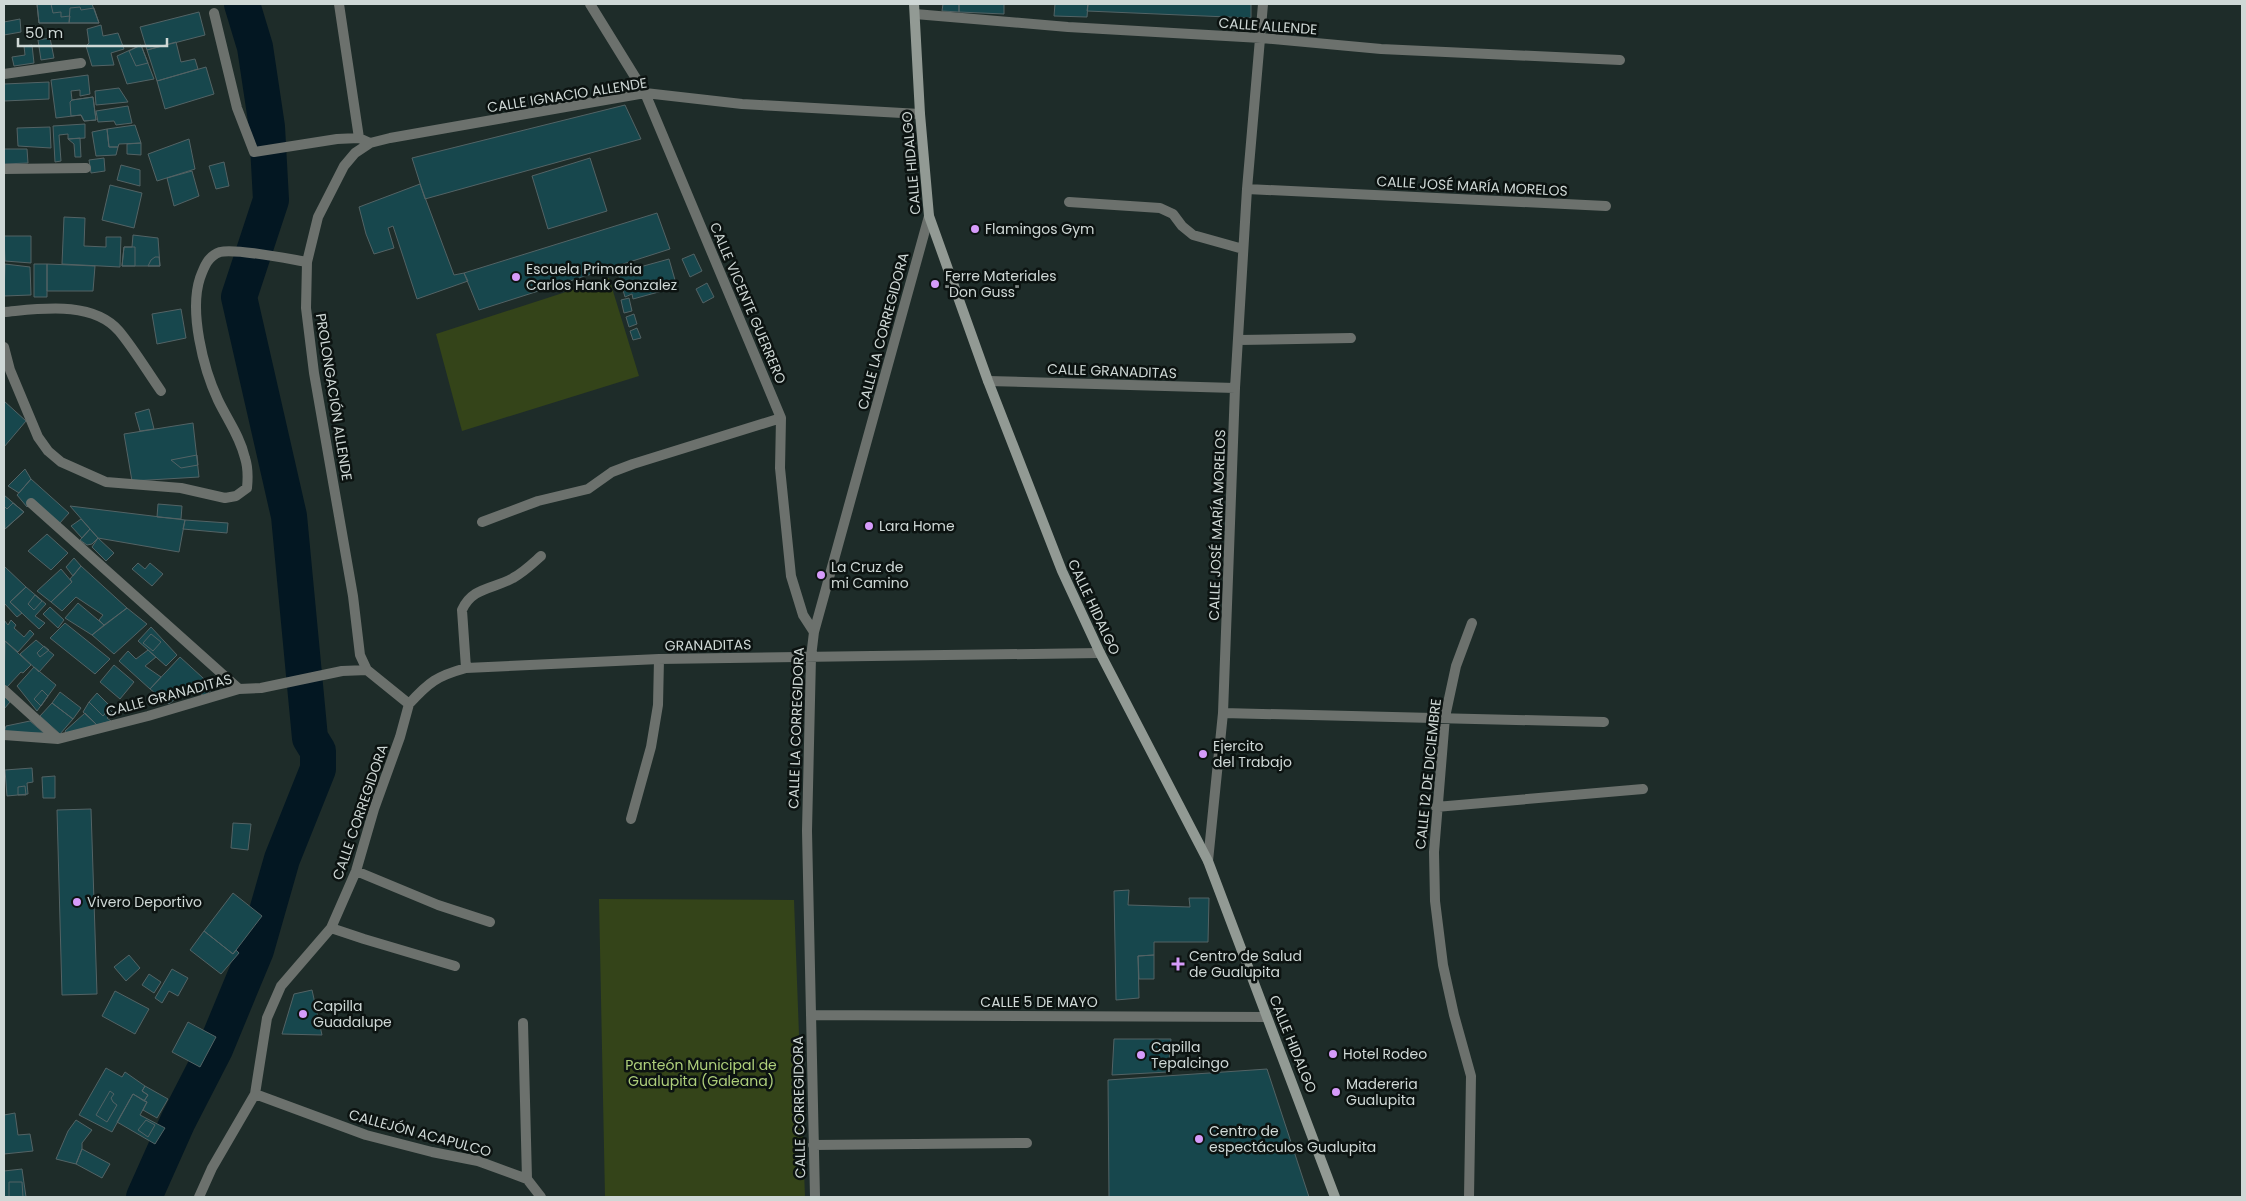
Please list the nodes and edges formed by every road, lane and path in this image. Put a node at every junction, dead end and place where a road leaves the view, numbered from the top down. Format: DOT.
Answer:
graph roads {
  1 [pos="339,4"];
  2 [pos="590,4"];
  3 [pos="1263,4"];
  4 [pos="914,9"];
  5 [pos="214,13"];
  6 [pos="1261,38"];
  7 [pos="1620,60"];
  8 [pos="80,62"];
  9 [pos="4,74"];
  10 [pos="645,93"];
  11 [pos="920,114"];
  12 [pos="359,138"];
  13 [pos="370,143"];
  14 [pos="86,168"];
  15 [pos="4,170"];
  16 [pos="1247,189"];
  17 [pos="1070,202"];
  18 [pos="1606,206"];
  19 [pos="929,216"];
  20 [pos="1243,249"];
  21 [pos="307,262"];
  22 [pos="4,312"];
  23 [pos="1351,338"];
  24 [pos="1239,340"];
  25 [pos="4,347"];
  26 [pos="988,381"];
  27 [pos="1235,388"];
  28 [pos="161,391"];
  29 [pos="781,418"];
  30 [pos="31,503"];
  31 [pos="482,522"];
  32 [pos="541,556"];
  33 [pos="1472,623"];
  34 [pos="814,632"];
  35 [pos="1100,654"];
  36 [pos="811,657"];
  37 [pos="659,659"];
  38 [pos="466,668"];
  39 [pos="367,670"];
  40 [pos="238,689"];
  41 [pos="4,690"];
  42 [pos="410,704"];
  43 [pos="1224,713"];
  44 [pos="1445,717"];
  45 [pos="1604,722"];
  46 [pos="4,735"];
  47 [pos="58,739"];
  48 [pos="1643,789"];
  49 [pos="1436,807"];
  50 [pos="631,818"];
  51 [pos="1208,861"];
  52 [pos="356,871"];
  53 [pos="490,922"];
  54 [pos="332,928"];
  55 [pos="455,966"];
  56 [pos="811,1016"];
  57 [pos="1266,1017"];
  58 [pos="524,1024"];
  59 [pos="255,1094"];
  60 [pos="1027,1143"];
  61 [pos="813,1145"];
  62 [pos="528,1179"];
  63 [pos="199,1197"];
  64 [pos="541,1197"];
  65 [pos="815,1197"];
  66 [pos="1335,1197"];
  67 [pos="1469,1197"];
  1 -- 12 [label="street"];
  2 -- 10 [label="street, CALLE VICENTE GUERRERO"];
  3 -- 6 [label="street, CALLE JOSÉ MARÍA MORELOS"];
  4 -- 6 [label="street, CALLE ALLENDE"];
  4 -- 11 [label="main road, CALLE HIDALGO"];
  5 -- 12 [label="street"];
  6 -- 7 [label="street, CALLE ALLENDE"];
  6 -- 16 [label="street, CALLE JOSÉ MARÍA MORELOS"];
  8 -- 9 [label="street"];
  10 -- 11 [label="street, CALLE IGNACIO ALLENDE"];
  10 -- 13 [label="street, CALLE IGNACIO ALLENDE"];
  10 -- 29 [label="street, CALLE VICENTE GUERRERO"];
  11 -- 19 [label="main road, CALLE HIDALGO"];
  12 -- 13 [label="street"];
  13 -- 21 [label="street, PROLONGACIÓN ALLENDE"];
  14 -- 15 [label="street"];
  16 -- 18 [label="street, CALLE JOSÉ MARÍA MORELOS"];
  16 -- 20 [label="street, CALLE JOSÉ MARÍA MORELOS"];
  17 -- 20 [label="street"];
  19 -- 26 [label="main road, CALLE HIDALGO"];
  19 -- 34 [label="street, CALLE LA CORREGIDORA"];
  20 -- 24 [label="street, CALLE JOSÉ MARÍA MORELOS"];
  21 -- 25 [label="street"];
  21 -- 39 [label="street, PROLONGACIÓN ALLENDE"];
  22 -- 28 [label="street"];
  23 -- 24 [label="street"];
  24 -- 27 [label="street, CALLE JOSÉ MARÍA MORELOS"];
  26 -- 27 [label="street, CALLE GRANADITAS"];
  26 -- 35 [label="main road, CALLE HIDALGO"];
  27 -- 43 [label="street, CALLE JOSÉ MARÍA MORELOS"];
  29 -- 31 [label="street"];
  29 -- 34 [label="street, CALLE VICENTE GUERRERO"];
  30 -- 40 [label="street"];
  32 -- 38 [label="street"];
  33 -- 44 [label="street, CALLE 12 DE DICIEMBRE"];
  34 -- 36 [label="street, CALLE LA CORREGIDORA"];
  35 -- 36 [label="street, GRANADITAS"];
  35 -- 51 [label="main road, CALLE HIDALGO"];
  36 -- 37 [label="street, GRANADITAS"];
  36 -- 56 [label="street, CALLE LA CORREGIDORA"];
  37 -- 38 [label="street, GRANADITAS"];
  37 -- 50 [label="street"];
  38 -- 42 [label="street, GRANADITAS"];
  39 -- 40 [label="street, CALLE GRANADITAS"];
  39 -- 42 [label="street"];
  40 -- 47 [label="street, CALLE GRANADITAS"];
  41 -- 47 [label="street"];
  42 -- 52 [label="street, CALLE CORREGIDORA"];
  43 -- 44 [label="street"];
  43 -- 51 [label="street, CALLE JOSÉ MARÍA MORELOS"];
  44 -- 45 [label="street"];
  44 -- 49 [label="street, CALLE 12 DE DICIEMBRE"];
  46 -- 47 [label="street, CALLE GRANADITAS"];
  48 -- 49 [label="street"];
  49 -- 67 [label="street, CALLE 12 DE DICIEMBRE"];
  51 -- 57 [label="main road, CALLE HIDALGO"];
  52 -- 53 [label="street"];
  52 -- 54 [label="street, CALLE CORREGIDORA"];
  54 -- 55 [label="street"];
  54 -- 59 [label="street, CALLE CORREGIDORA"];
  56 -- 57 [label="street, CALLE 5 DE MAYO"];
  56 -- 61 [label="street, CALLE CORREGIDORA"];
  57 -- 66 [label="main road, CALLE HIDALGO"];
  58 -- 62 [label="street"];
  59 -- 62 [label="street, CALLEJÓN ACAPULCO"];
  59 -- 63 [label="street"];
  60 -- 61 [label="street"];
  61 -- 65 [label="street, CALLE CORREGIDORA"];
  62 -- 64 [label="street"];
}
